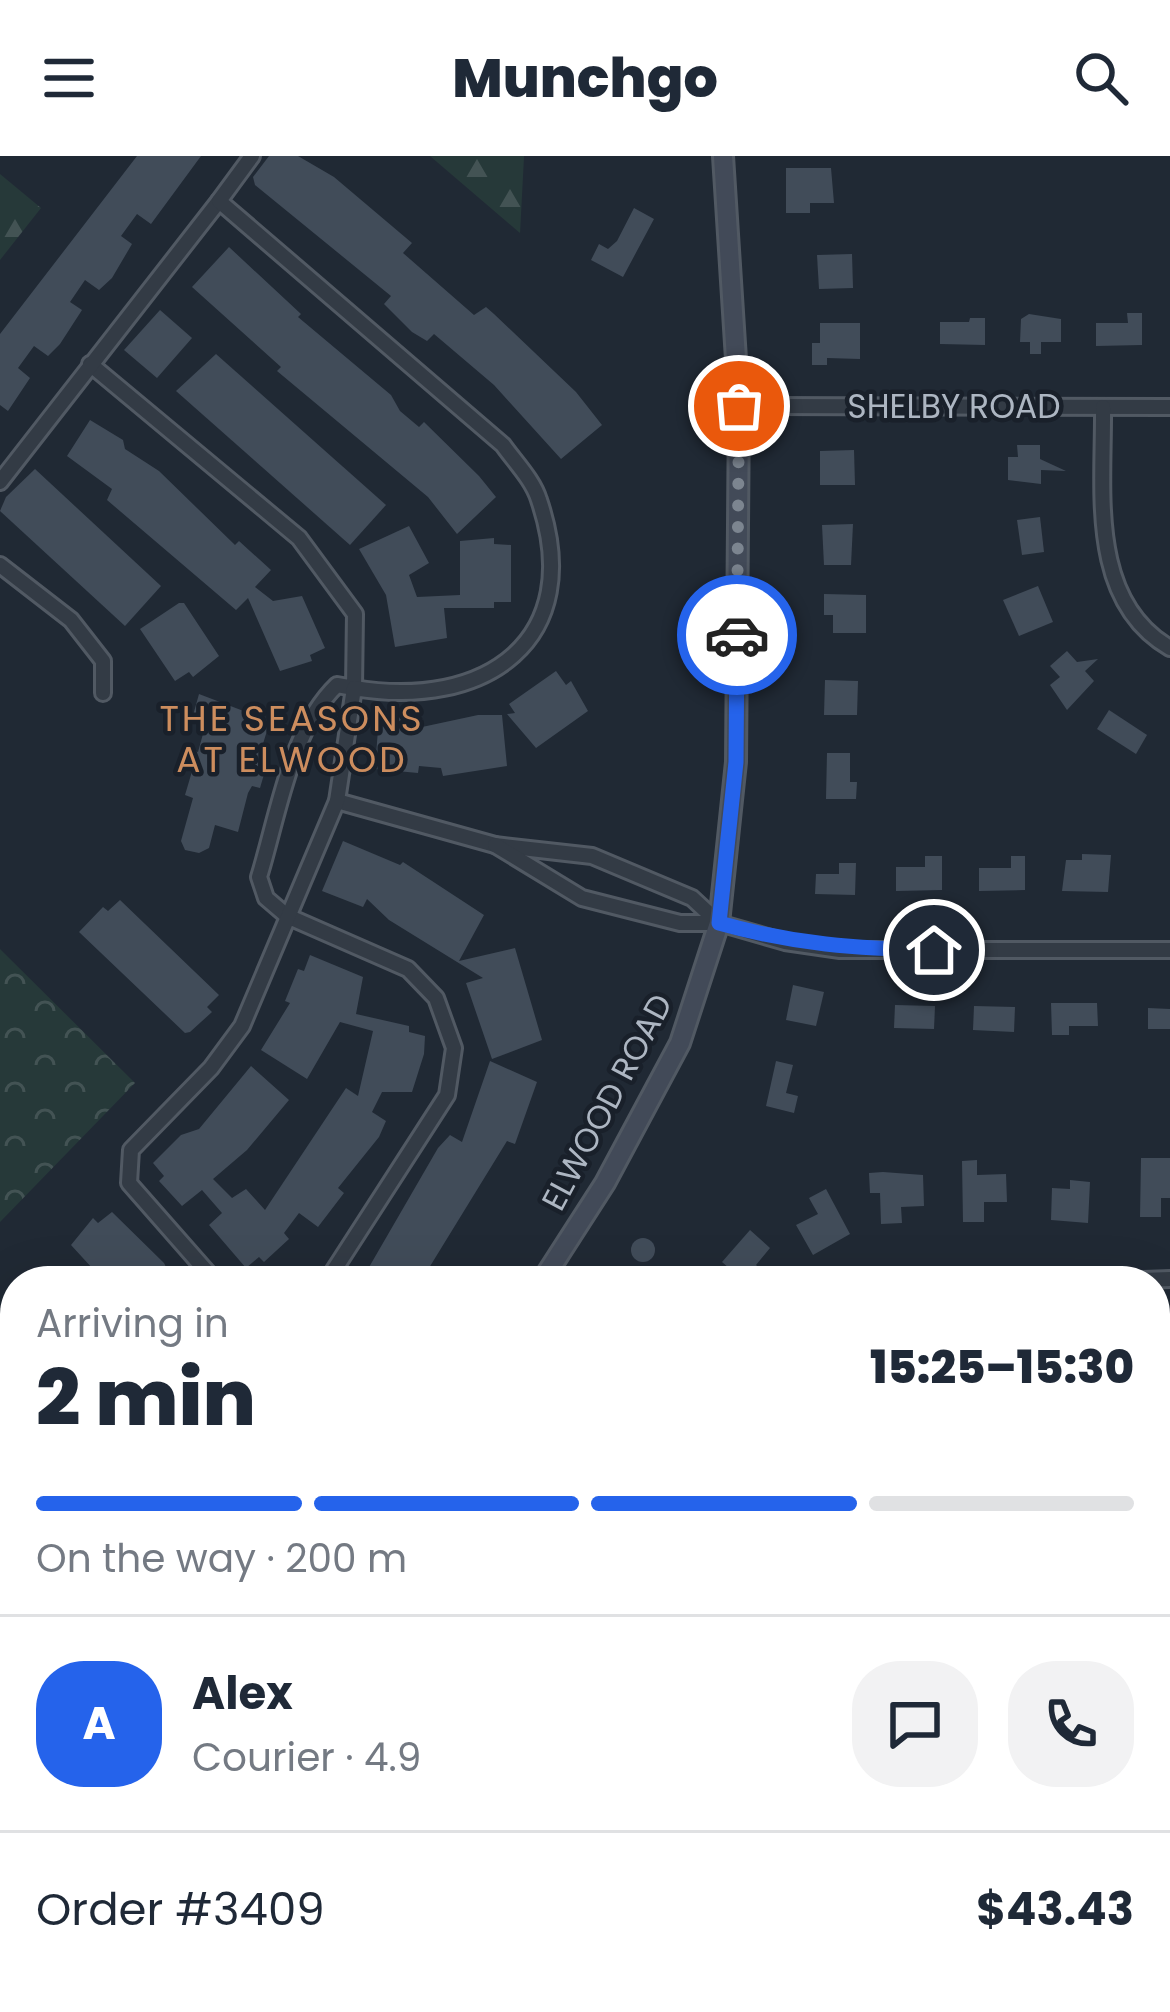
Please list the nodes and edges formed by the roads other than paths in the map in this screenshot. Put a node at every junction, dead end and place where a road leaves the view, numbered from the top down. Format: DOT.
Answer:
graph roads {
  1 [pos="252,156"];
  2 [pos="723,156"];
  3 [pos="219,201"];
  4 [pos="90,364"];
  5 [pos="739,406"];
  6 [pos="1103,407"];
  7 [pos="1170,407"];
  8 [pos="0,482"];
  9 [pos="0,565"];
  10 [pos="1170,648"];
  11 [pos="354,688"];
  12 [pos="103,693"];
  13 [pos="337,801"];
  14 [pos="495,844"];
  15 [pos="287,916"];
  16 [pos="719,923"];
  17 [pos="1170,950"];
  18 [pos="201,1266"];
  19 [pos="337,1266"];
  20 [pos="552,1266"];
  1 -- 3 [label="street"];
  2 -- 5 [label="main road, ELWOOD ROAD"];
  3 -- 4 [label="street"];
  3 -- 11 [label="street"];
  4 -- 8 [label="street"];
  4 -- 11 [label="street"];
  5 -- 6 [label="street, SHELBY ROAD"];
  5 -- 16 [label="main road, ELWOOD ROAD"];
  6 -- 7 [label="street, SHELBY ROAD"];
  6 -- 10 [label="street"];
  9 -- 12 [label="street"];
  11 -- 13 [label="street"];
  11 -- 15 [label="street"];
  13 -- 14 [label="street"];
  13 -- 15 [label="street"];
  14 -- 16 [label="street"];
  14 -- 16 [label="street"];
  15 -- 18 [label="street"];
  15 -- 19 [label="street"];
  16 -- 17 [label="street"];
  16 -- 20 [label="main road, ELWOOD ROAD"];
}
